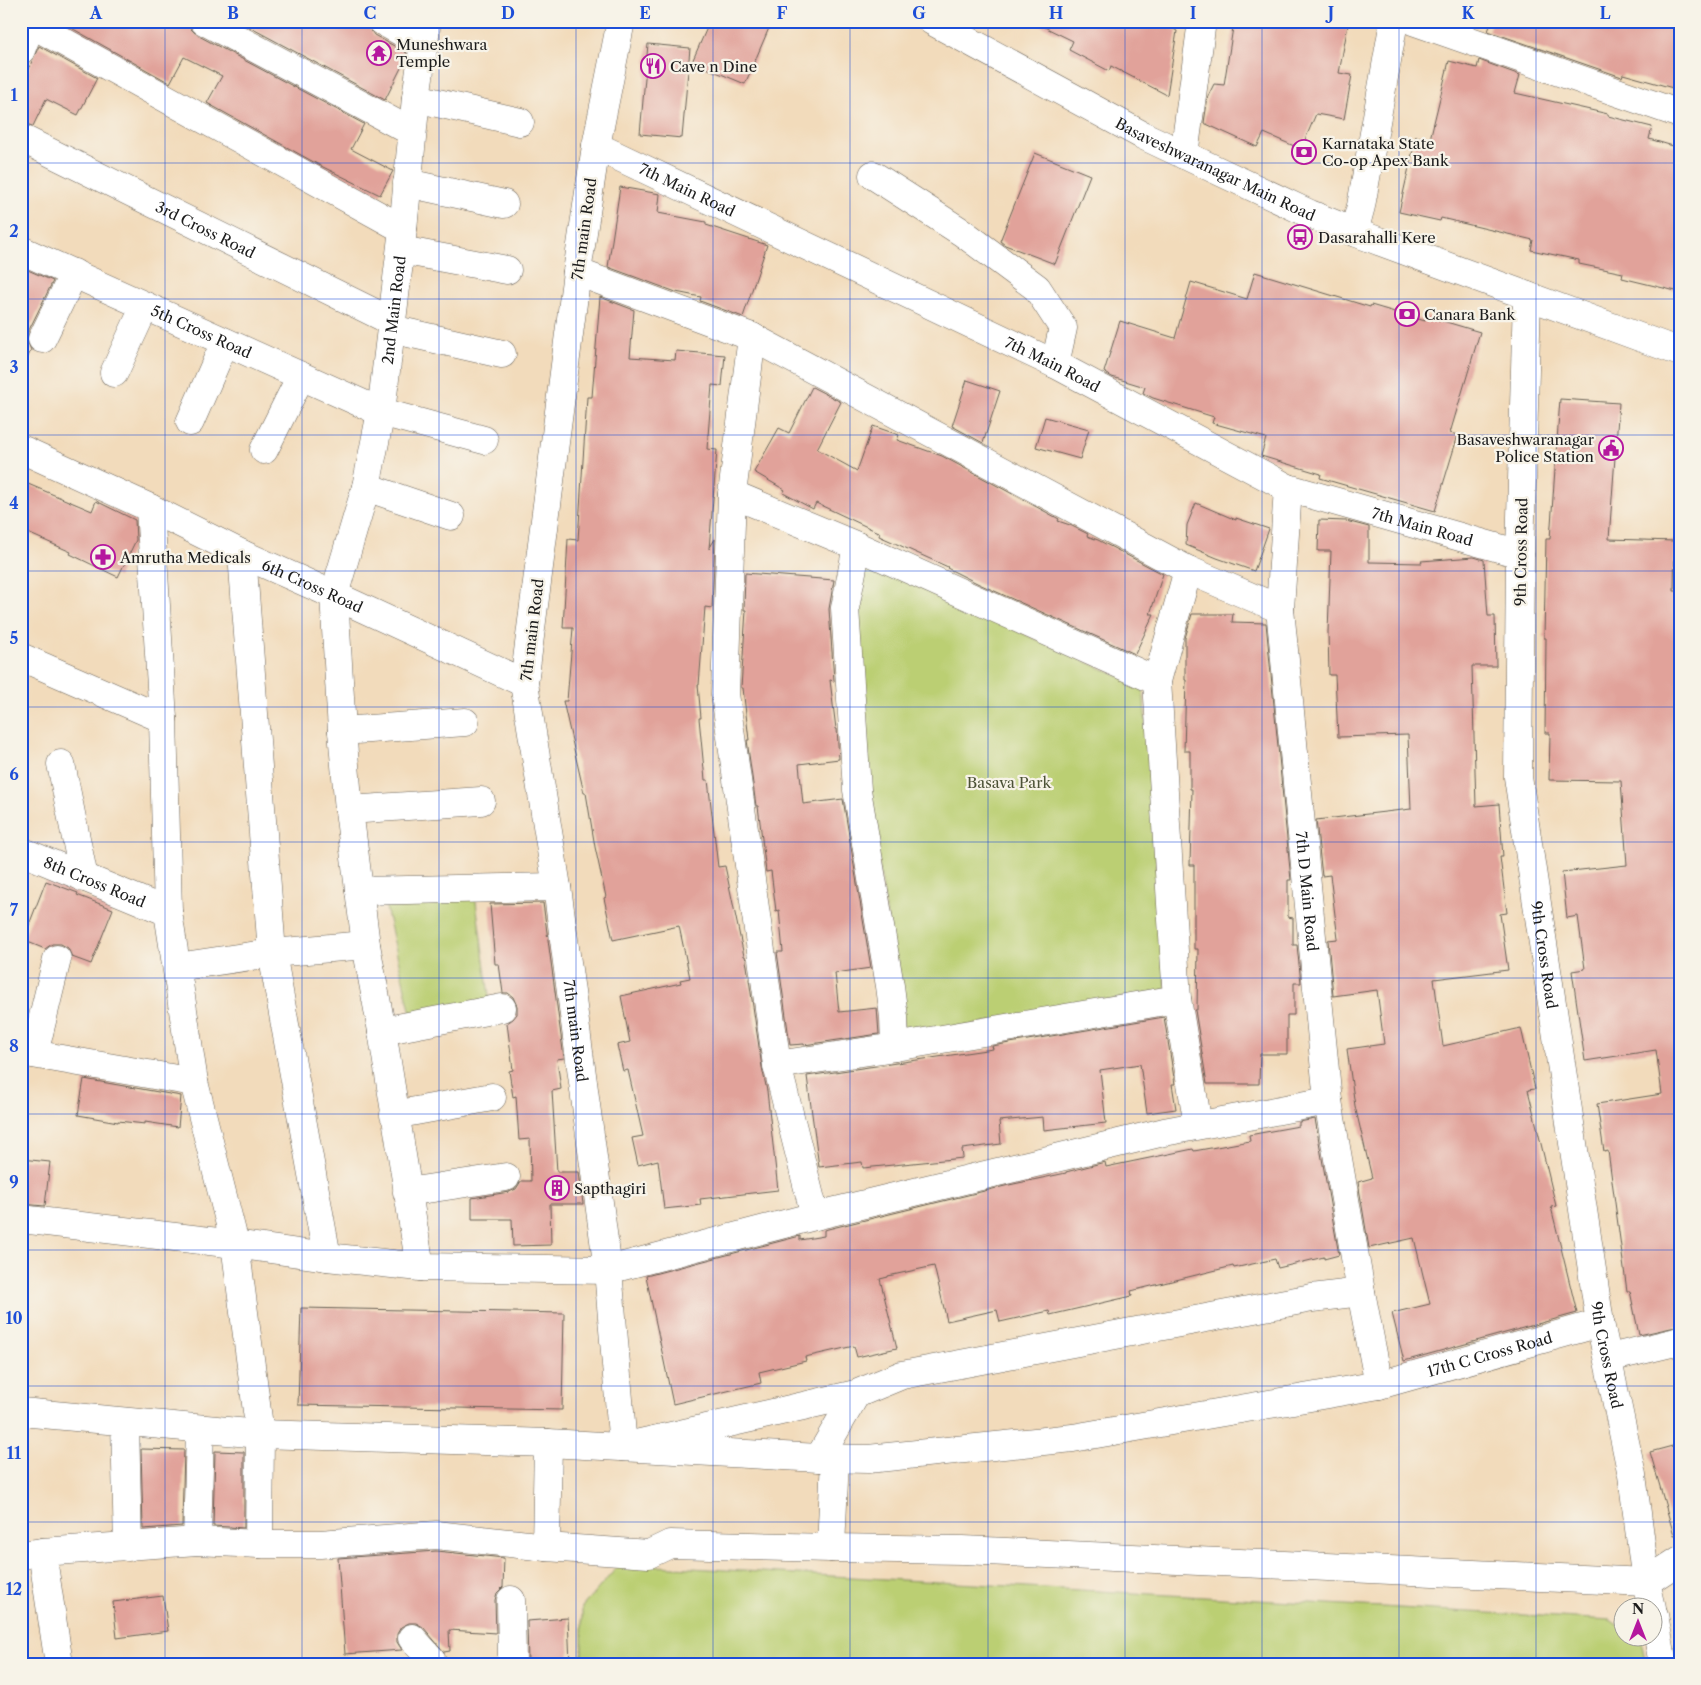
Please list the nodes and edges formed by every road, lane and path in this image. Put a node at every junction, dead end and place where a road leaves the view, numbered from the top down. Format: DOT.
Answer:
graph roads {
  1 [pos="204,21"];
  2 [pos="382,21"];
  3 [pos="621,21"];
  4 [pos="932,21"];
  5 [pos="1202,21"];
  6 [pos="1394,21"];
  7 [pos="1413,21"];
  8 [pos="29,22"];
  9 [pos="425,33"];
  10 [pos="21,50"];
  11 [pos="416,98"];
  12 [pos="1680,114"];
  13 [pos="520,122"];
  14 [pos="412,132"];
  15 [pos="21,138"];
  16 [pos="596,146"];
  17 [pos="1184,155"];
  18 [pos="873,175"];
  19 [pos="406,183"];
  20 [pos="504,204"];
  21 [pos="1354,232"];
  22 [pos="402,240"];
  23 [pos="21,250"];
  24 [pos="507,270"];
  25 [pos="577,272"];
  26 [pos="74,273"];
  27 [pos="1527,296"];
  28 [pos="145,306"];
  29 [pos="391,325"];
  30 [pos="752,337"];
  31 [pos="42,339"];
  32 [pos="225,342"];
  33 [pos="1680,352"];
  34 [pos="502,354"];
  35 [pos="1056,364"];
  36 [pos="114,373"];
  37 [pos="301,376"];
  38 [pos="381,412"];
  39 [pos="190,422"];
  40 [pos="484,440"];
  41 [pos="21,449"];
  42 [pos="264,450"];
  43 [pos="366,487"];
  44 [pos="1288,488"];
  45 [pos="732,494"];
  46 [pos="150,508"];
  47 [pos="451,516"];
  48 [pos="857,546"];
  49 [pos="242,554"];
  50 [pos="1520,554"];
  51 [pos="1188,570"];
  52 [pos="334,595"];
  53 [pos="1280,609"];
  54 [pos="21,657"];
  55 [pos="1157,681"];
  56 [pos="524,683"];
  57 [pos="163,719"];
  58 [pos="465,722"];
  59 [pos="342,731"];
  60 [pos="61,764"];
  61 [pos="481,801"];
  62 [pos="349,810"];
  63 [pos="21,851"];
  64 [pos="84,878"];
  65 [pos="557,887"];
  66 [pos="360,891"];
  67 [pos="168,912"];
  68 [pos="366,944"];
  69 [pos="272,953"];
  70 [pos="57,959"];
  71 [pos="176,967"];
  72 [pos="1178,998"];
  73 [pos="502,1008"];
  74 [pos="382,1031"];
  75 [pos="895,1047"];
  76 [pos="28,1053"];
  77 [pos="777,1065"];
  78 [pos="194,1082"];
  79 [pos="492,1097"];
  80 [pos="1328,1101"];
  81 [pos="394,1115"];
  82 [pos="1198,1126"];
  83 [pos="506,1176"];
  84 [pos="407,1192"];
  85 [pos="814,1216"];
  86 [pos="21,1219"];
  87 [pos="235,1244"];
  88 [pos="327,1257"];
  89 [pos="420,1267"];
  90 [pos="608,1270"];
  91 [pos="1361,1292"];
  92 [pos="1600,1323"];
  93 [pos="1680,1341"];
  94 [pos="1608,1358"];
  95 [pos="1379,1384"];
  96 [pos="856,1394"];
  97 [pos="21,1412"];
  98 [pos="125,1422"];
  99 [pos="200,1429"];
  100 [pos="260,1434"];
  101 [pos="548,1443"];
  102 [pos="623,1447"];
  103 [pos="827,1458"];
  104 [pos="197,1541"];
  105 [pos="259,1544"];
  106 [pos="128,1547"];
  107 [pos="546,1547"];
  108 [pos="831,1548"];
  109 [pos="32,1554"];
  110 [pos="1680,1560"];
  111 [pos="1649,1595"];
  112 [pos="511,1600"];
  113 [pos="412,1638"];
  114 [pos="1664,1645"];
  115 [pos="1668,1657"];
  116 [pos="59,1664"];
  117 [pos="429,1664"];
  118 [pos="512,1664"];
  1 -- 14 [label="street"];
  2 -- 9 [label="street"];
  3 -- 16 [label="street, 7th main Road"];
  4 -- 17 [label="street, Basaveshwaranagar Main Road"];
  5 -- 17 [label="street"];
  6 -- 21 [label="street"];
  7 -- 12 [label="street"];
  8 -- 10 [label="street"];
  8 -- 22 [label="street"];
  9 -- 11 [label="street, 2nd Main Road"];
  11 -- 13 [label="street"];
  11 -- 14 [label="street, 2nd Main Road"];
  14 -- 19 [label="street, 2nd Main Road"];
  15 -- 29 [label="street, 3rd Cross Road"];
  16 -- 25 [label="street, 7th main Road"];
  16 -- 35 [label="street, 7th Main Road"];
  17 -- 21 [label="street, Basaveshwaranagar Main Road"];
  18 -- 35 [label="street"];
  19 -- 20 [label="street"];
  19 -- 22 [label="street, 2nd Main Road"];
  21 -- 27 [label="street, Basaveshwaranagar Main Road"];
  22 -- 24 [label="street"];
  22 -- 29 [label="street, 2nd Main Road"];
  23 -- 26 [label="street, 5th Cross Road"];
  25 -- 30 [label="street"];
  25 -- 56 [label="street, 7th main Road"];
  26 -- 28 [label="street, 5th Cross Road"];
  26 -- 31 [label="street"];
  27 -- 33 [label="street, Basaveshwaranagar Main Road"];
  27 -- 50 [label="street, 9th Cross Road"];
  28 -- 32 [label="street, 5th Cross Road"];
  28 -- 36 [label="street"];
  29 -- 34 [label="street, 3rd Cross Road"];
  29 -- 38 [label="street, 2nd Main Road"];
  30 -- 45 [label="street"];
  30 -- 51 [label="street"];
  32 -- 37 [label="street, 5th Cross Road"];
  32 -- 39 [label="street"];
  35 -- 44 [label="street, 7th Main Road"];
  37 -- 38 [label="street, 5th Cross Road"];
  37 -- 42 [label="street"];
  38 -- 40 [label="street, 5th Cross Road"];
  38 -- 43 [label="street, 2nd Main Road"];
  41 -- 46 [label="street, 6th Cross Road"];
  43 -- 47 [label="street"];
  43 -- 52 [label="street, 2nd Main Road"];
  44 -- 50 [label="street, 7th Main Road"];
  44 -- 53 [label="street, 7th D Main Road"];
  45 -- 48 [label="street"];
  45 -- 77 [label="street"];
  46 -- 49 [label="street, 6th Cross Road"];
  46 -- 57 [label="street"];
  48 -- 55 [label="street"];
  48 -- 75 [label="street"];
  49 -- 52 [label="street, 6th Cross Road"];
  49 -- 69 [label="street"];
  50 -- 92 [label="street, 9th Cross Road"];
  51 -- 53 [label="street"];
  51 -- 55 [label="street"];
  52 -- 56 [label="street, 6th Cross Road"];
  52 -- 59 [label="street, 2nd Main Road"];
  53 -- 80 [label="street, 7th D Main Road"];
  54 -- 57 [label="street"];
  55 -- 72 [label="street"];
  56 -- 65 [label="street, 7th main Road"];
  57 -- 67 [label="street"];
  58 -- 59 [label="street"];
  59 -- 62 [label="street, 2nd Main Road"];
  60 -- 64 [label="street"];
  61 -- 62 [label="street"];
  62 -- 66 [label="street, 2nd Main Road"];
  63 -- 64 [label="street, 8th Cross Road"];
  64 -- 67 [label="street, 8th Cross Road"];
  65 -- 66 [label="street"];
  65 -- 90 [label="street, 7th main Road"];
  66 -- 68 [label="street, 2nd Main Road"];
  67 -- 71 [label="street"];
  68 -- 69 [label="street"];
  68 -- 74 [label="street, 2nd Main Road"];
  69 -- 71 [label="street"];
  69 -- 88 [label="street"];
  70 -- 76 [label="street"];
  71 -- 78 [label="street"];
  72 -- 75 [label="street"];
  72 -- 82 [label="street"];
  73 -- 74 [label="street"];
  74 -- 81 [label="street, 2nd Main Road"];
  75 -- 77 [label="street"];
  76 -- 78 [label="street"];
  77 -- 85 [label="street"];
  78 -- 87 [label="street"];
  79 -- 81 [label="street"];
  80 -- 82 [label="street"];
  80 -- 91 [label="street, 7th D Main Road"];
  81 -- 84 [label="street, 2nd Main Road"];
  82 -- 85 [label="street"];
  83 -- 84 [label="street"];
  84 -- 89 [label="street, 2nd Main Road"];
  85 -- 90 [label="street"];
  86 -- 87 [label="street"];
  87 -- 88 [label="street"];
  87 -- 100 [label="street"];
  88 -- 89 [label="street"];
  89 -- 90 [label="street"];
  90 -- 102 [label="street, 7th main Road"];
  91 -- 95 [label="street, 7th D Main Road"];
  91 -- 96 [label="street"];
  92 -- 94 [label="street, 9th Cross Road"];
  92 -- 95 [label="street, 17th C Cross Road"];
  93 -- 94 [label="street"];
  94 -- 111 [label="street, 9th Cross Road"];
  95 -- 103 [label="street, 17th C Cross Road"];
  96 -- 102 [label="street"];
  96 -- 103 [label="street"];
  97 -- 98 [label="street, 17th C Cross Road"];
  98 -- 99 [label="street, 17th C Cross Road"];
  98 -- 106 [label="street"];
  99 -- 100 [label="street, 17th C Cross Road"];
  99 -- 104 [label="street"];
  100 -- 101 [label="street, 17th C Cross Road"];
  100 -- 105 [label="street"];
  101 -- 102 [label="street, 17th C Cross Road"];
  101 -- 107 [label="street"];
  102 -- 103 [label="street, 17th C Cross Road"];
  103 -- 108 [label="street"];
  104 -- 105 [label="street"];
  104 -- 106 [label="street"];
  105 -- 107 [label="street"];
  106 -- 109 [label="street"];
  107 -- 108 [label="street"];
  108 -- 111 [label="street"];
  109 -- 116 [label="street"];
  110 -- 111 [label="street"];
  112 -- 118 [label="street"];
  113 -- 117 [label="street"];
  114 -- 115 [label="street"];
}
